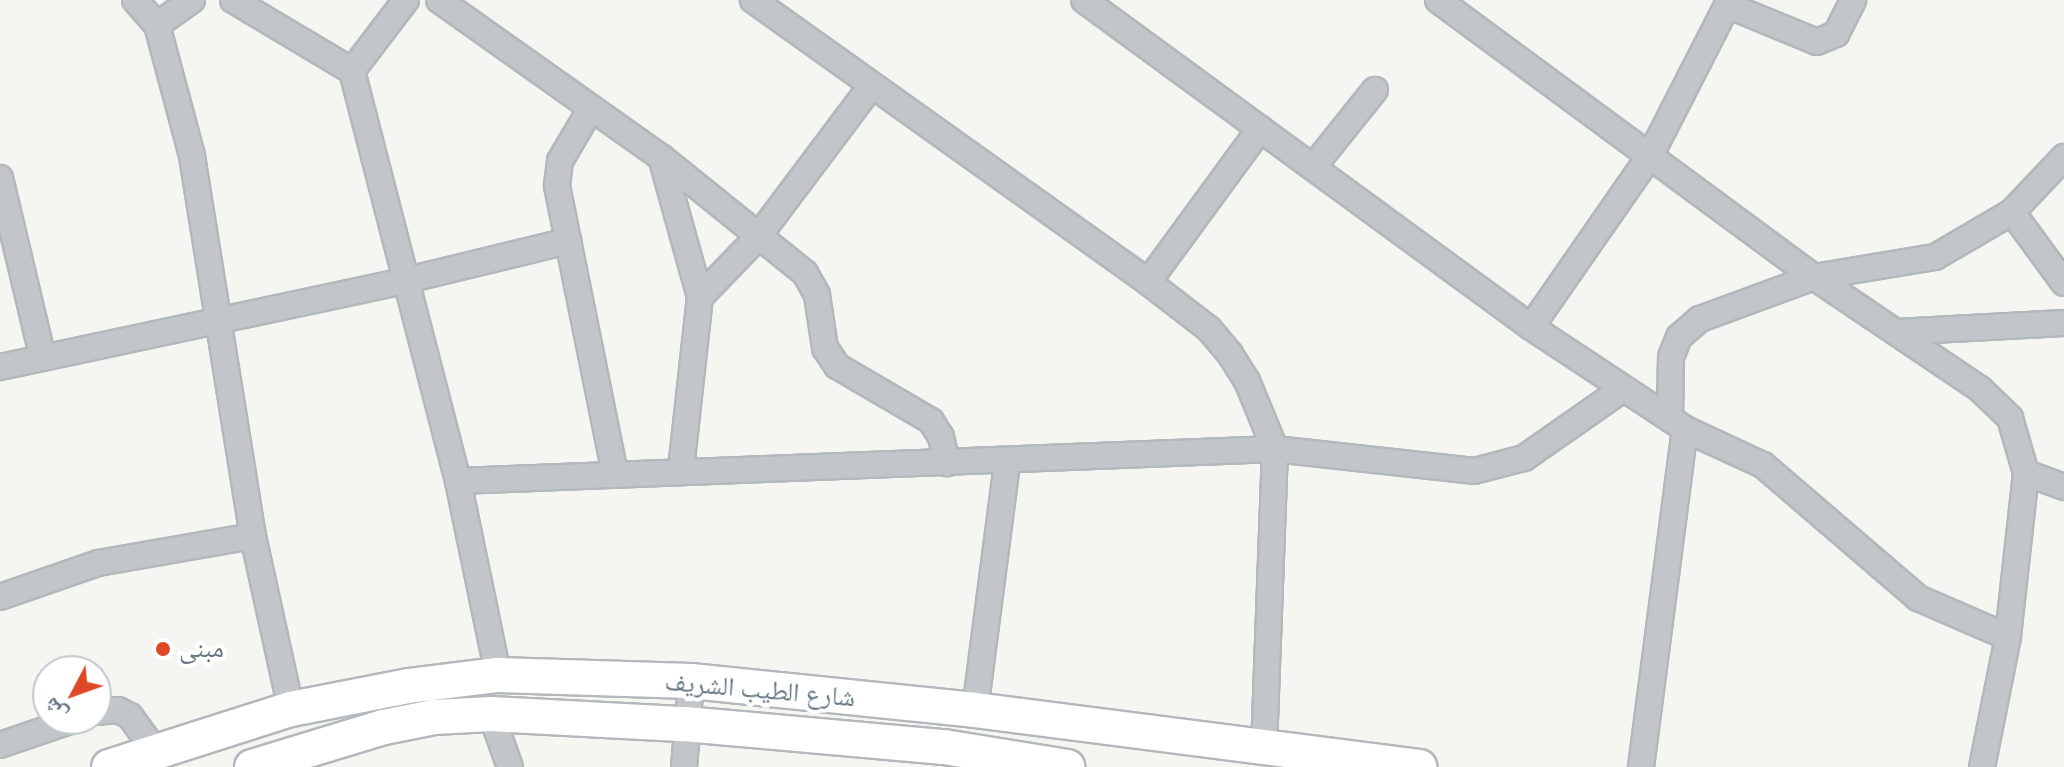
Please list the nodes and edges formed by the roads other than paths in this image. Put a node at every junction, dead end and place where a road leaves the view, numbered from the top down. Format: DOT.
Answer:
graph roads {
  1 [pos="135,0"];
  2 [pos="192,0"];
  3 [pos="233,0"];
  4 [pos="406,0"];
  5 [pos="439,0"];
  6 [pos="753,0"];
  7 [pos="1084,0"];
  8 [pos="1438,0"];
  9 [pos="1853,0"];
  10 [pos="1729,2"];
  11 [pos="157,25"];
  12 [pos="352,71"];
  13 [pos="871,86"];
  14 [pos="1375,90"];
  15 [pos="590,110"];
  16 [pos="1260,129"];
  17 [pos="1650,156"];
  18 [pos="661,157"];
  19 [pos="2064,157"];
  20 [pos="1313,167"];
  21 [pos="0,179"];
  22 [pos="2012,212"];
  23 [pos="757,238"];
  24 [pos="568,241"];
  25 [pos="1814,277"];
  26 [pos="403,281"];
  27 [pos="1148,282"];
  28 [pos="2064,283"];
  29 [pos="700,297"];
  30 [pos="220,319"];
  31 [pos="2064,323"];
  32 [pos="1531,327"];
  33 [pos="1896,332"];
  34 [pos="43,358"];
  35 [pos="0,367"];
  36 [pos="1623,389"];
  37 [pos="1678,424"];
  38 [pos="1275,449"];
  39 [pos="1007,462"];
  40 [pos="947,463"];
  41 [pos="681,469"];
  42 [pos="615,473"];
  43 [pos="2026,473"];
  44 [pos="458,481"];
  45 [pos="2064,487"];
  46 [pos="253,536"];
  47 [pos="0,597"];
  48 [pos="2008,637"];
  49 [pos="498,675"];
  50 [pos="691,681"];
  51 [pos="291,709"];
  52 [pos="975,710"];
  53 [pos="112,711"];
  54 [pos="491,714"];
  55 [pos="685,724"];
  56 [pos="32,734"];
  57 [pos="0,745"];
  58 [pos="1264,747"];
  59 [pos="156,752"];
  60 [pos="109,767"];
  61 [pos="252,767"];
  62 [pos="510,767"];
  63 [pos="684,767"];
  64 [pos="1067,767"];
  65 [pos="1419,767"];
  66 [pos="1641,767"];
  67 [pos="1982,767"];
  1 -- 11 [label="street"];
  2 -- 11 [label="street"];
  3 -- 12 [label="street"];
  4 -- 12 [label="street"];
  5 -- 15 [label="street"];
  6 -- 13 [label="street"];
  7 -- 16 [label="street"];
  8 -- 17 [label="street"];
  9 -- 10 [label="street"];
  10 -- 17 [label="street"];
  11 -- 30 [label="street"];
  12 -- 26 [label="street"];
  13 -- 23 [label="street"];
  13 -- 27 [label="street"];
  14 -- 20 [label="street"];
  15 -- 18 [label="street"];
  15 -- 24 [label="street"];
  16 -- 20 [label="street"];
  16 -- 27 [label="street"];
  17 -- 25 [label="street"];
  17 -- 32 [label="street"];
  18 -- 23 [label="street"];
  18 -- 29 [label="street"];
  19 -- 22 [label="street"];
  20 -- 32 [label="street"];
  21 -- 34 [label="street"];
  22 -- 25 [label="street"];
  22 -- 28 [label="street"];
  23 -- 29 [label="street"];
  23 -- 40 [label="street"];
  24 -- 26 [label="street"];
  24 -- 42 [label="street"];
  25 -- 33 [label="street"];
  25 -- 37 [label="street"];
  26 -- 30 [label="street"];
  26 -- 44 [label="street"];
  27 -- 38 [label="street"];
  29 -- 41 [label="street"];
  30 -- 34 [label="street"];
  30 -- 46 [label="street"];
  31 -- 33 [label="street"];
  32 -- 36 [label="street"];
  33 -- 43 [label="street"];
  34 -- 35 [label="street"];
  36 -- 37 [label="street"];
  36 -- 38 [label="street"];
  37 -- 48 [label="street"];
  37 -- 66 [label="street"];
  38 -- 39 [label="street"];
  38 -- 58 [label="street"];
  39 -- 40 [label="street"];
  39 -- 52 [label="street"];
  40 -- 41 [label="street"];
  41 -- 42 [label="street"];
  42 -- 44 [label="street"];
  43 -- 45 [label="street"];
  43 -- 48 [label="street"];
  44 -- 49 [label="street"];
  46 -- 47 [label="street"];
  46 -- 51 [label="street"];
  48 -- 67 [label="street"];
  49 -- 50 [label="main road, شارع الطيب الشريف"];
  49 -- 51 [label="main road, شارع الطيب الشريف"];
  50 -- 52 [label="main road, شارع الطيب الشريف"];
  50 -- 55 [label="street"];
  51 -- 59 [label="main road, شارع الطيب الشريف"];
  52 -- 58 [label="main road, شارع الطيب الشريف"];
  53 -- 59 [label="street"];
  54 -- 55 [label="main road, شارع الطيب الشريف"];
  54 -- 61 [label="main road, شارع الطيب الشريف"];
  54 -- 62 [label="street"];
  55 -- 63 [label="street"];
  55 -- 64 [label="main road, شارع الطيب الشريف"];
  56 -- 57 [label="street"];
  58 -- 65 [label="main road, شارع الطيب الشريف"];
  59 -- 60 [label="main road, شارع الطيب الشريف"];
}
